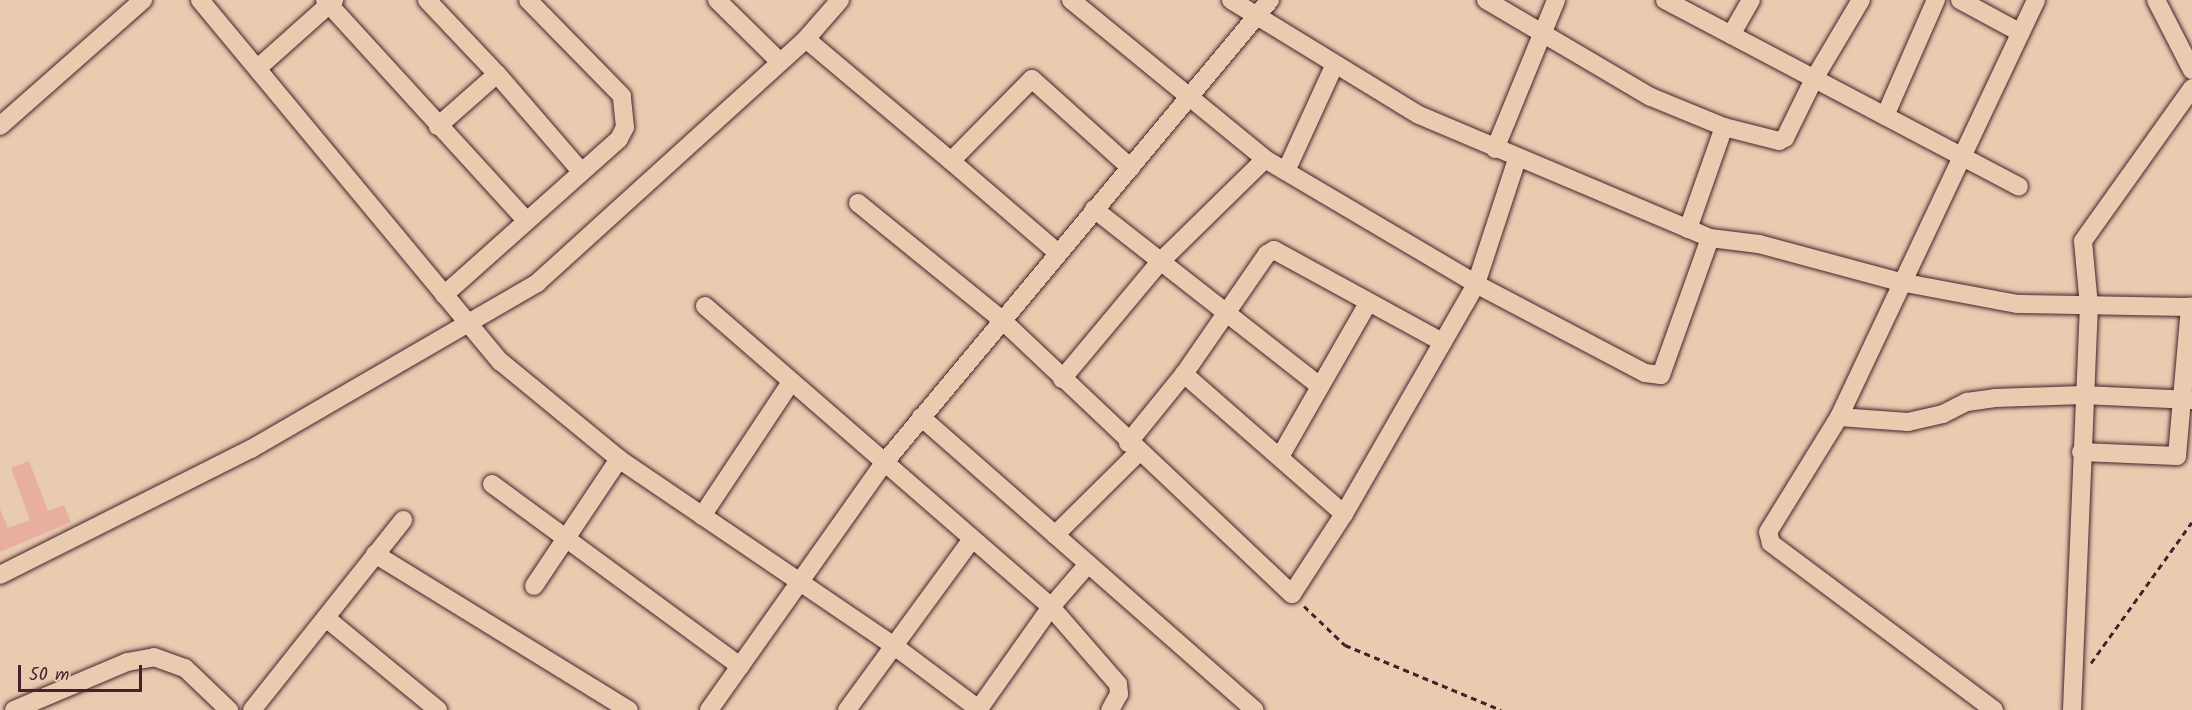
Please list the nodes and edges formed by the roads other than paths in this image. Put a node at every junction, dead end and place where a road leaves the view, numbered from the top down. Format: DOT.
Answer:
graph roads {
  1 [pos="143,0"];
  2 [pos="200,0"];
  3 [pos="428,0"];
  4 [pos="528,0"];
  5 [pos="840,0"];
  6 [pos="1071,0"];
  7 [pos="1231,0"];
  8 [pos="1270,0"];
  9 [pos="1486,0"];
  10 [pos="1556,0"];
  11 [pos="1665,0"];
  12 [pos="1751,0"];
  13 [pos="1861,0"];
  14 [pos="1936,0"];
  15 [pos="1960,0"];
  16 [pos="2036,0"];
  17 [pos="2156,0"];
  18 [pos="329,1"];
  19 [pos="728,3"];
  20 [pos="1256,17"];
  21 [pos="1540,30"];
  22 [pos="2020,33"];
  23 [pos="1731,35"];
  24 [pos="806,39"];
  25 [pos="780,62"];
  26 [pos="1334,66"];
  27 [pos="259,67"];
  28 [pos="2192,70"];
  29 [pos="497,74"];
  30 [pos="1814,79"];
  31 [pos="2192,88"];
  32 [pos="1190,101"];
  33 [pos="1885,116"];
  34 [pos="3,118"];
  35 [pos="438,126"];
  36 [pos="1724,127"];
  37 [pos="1495,149"];
  38 [pos="1962,157"];
  39 [pos="1264,159"];
  40 [pos="1517,159"];
  41 [pos="951,161"];
  42 [pos="1131,168"];
  43 [pos="580,170"];
  44 [pos="1286,171"];
  45 [pos="2019,187"];
  46 [pos="858,203"];
  47 [pos="1094,209"];
  48 [pos="526,220"];
  49 [pos="1688,229"];
  50 [pos="1710,238"];
  51 [pos="1058,253"];
  52 [pos="1160,262"];
  53 [pos="1900,282"];
  54 [pos="1476,284"];
  55 [pos="444,296"];
  56 [pos="1368,303"];
  57 [pos="705,306"];
  58 [pos="2089,306"];
  59 [pos="2191,307"];
  60 [pos="1227,315"];
  61 [pos="1002,320"];
  62 [pos="467,324"];
  63 [pos="1442,342"];
  64 [pos="1184,374"];
  65 [pos="1062,379"];
  66 [pos="791,382"];
  67 [pos="1320,386"];
  68 [pos="2083,394"];
  69 [pos="2188,400"];
  70 [pos="921,417"];
  71 [pos="1839,417"];
  72 [pos="1134,447"];
  73 [pos="2081,452"];
  74 [pos="1281,455"];
  75 [pos="619,459"];
  76 [pos="884,463"];
  77 [pos="492,484"];
  78 [pos="1344,514"];
  79 [pos="702,516"];
  80 [pos="403,520"];
  81 [pos="1055,535"];
  82 [pos="564,538"];
  83 [pos="972,539"];
  84 [pos="375,554"];
  85 [pos="1088,564"];
  86 [pos="0,575"];
  87 [pos="800,584"];
  88 [pos="534,586"];
  89 [pos="1051,607"];
  90 [pos="326,618"];
  91 [pos="893,645"];
  92 [pos="740,666"];
  93 [pos="14,710"];
  94 [pos="229,710"];
  95 [pos="252,710"];
  96 [pos="438,710"];
  97 [pos="629,710"];
  98 [pos="709,710"];
  99 [pos="847,710"];
  100 [pos="979,710"];
  101 [pos="1110,710"];
  102 [pos="1254,710"];
  103 [pos="1994,710"];
  104 [pos="2072,710"];
  1 -- 34 [label="street"];
  2 -- 27 [label="street"];
  3 -- 29 [label="street"];
  4 -- 43 [label="street"];
  5 -- 24 [label="street"];
  6 -- 32 [label="street"];
  7 -- 20 [label="street"];
  8 -- 20 [label="street"];
  9 -- 21 [label="street"];
  10 -- 21 [label="street"];
  11 -- 23 [label="street"];
  12 -- 23 [label="street"];
  13 -- 30 [label="street"];
  14 -- 33 [label="street"];
  15 -- 22 [label="street"];
  16 -- 22 [label="street"];
  17 -- 28 [label="street"];
  18 -- 27 [label="street"];
  18 -- 35 [label="street"];
  19 -- 25 [label="street"];
  20 -- 26 [label="street"];
  20 -- 32 [label="street"];
  21 -- 36 [label="street"];
  21 -- 37 [label="street"];
  22 -- 38 [label="street"];
  23 -- 30 [label="street"];
  24 -- 25 [label="street"];
  24 -- 41 [label="street"];
  25 -- 62 [label="street"];
  26 -- 37 [label="street"];
  26 -- 44 [label="street"];
  27 -- 55 [label="street"];
  29 -- 35 [label="street"];
  29 -- 43 [label="street"];
  30 -- 33 [label="street"];
  30 -- 36 [label="street"];
  31 -- 58 [label="street"];
  32 -- 39 [label="street"];
  32 -- 42 [label="street"];
  33 -- 38 [label="street"];
  35 -- 48 [label="street"];
  36 -- 49 [label="street"];
  37 -- 40 [label="street"];
  38 -- 45 [label="street"];
  38 -- 53 [label="street"];
  39 -- 44 [label="street"];
  39 -- 52 [label="street"];
  40 -- 49 [label="street"];
  40 -- 54 [label="street"];
  41 -- 42 [label="street"];
  41 -- 51 [label="street"];
  42 -- 47 [label="street"];
  43 -- 48 [label="street"];
  44 -- 54 [label="street"];
  46 -- 61 [label="street"];
  47 -- 51 [label="street"];
  47 -- 52 [label="street"];
  48 -- 55 [label="street"];
  49 -- 50 [label="street"];
  50 -- 53 [label="street"];
  50 -- 54 [label="street"];
  51 -- 61 [label="street"];
  52 -- 60 [label="street"];
  52 -- 65 [label="street"];
  53 -- 58 [label="street"];
  53 -- 71 [label="street"];
  54 -- 63 [label="street"];
  55 -- 62 [label="street"];
  56 -- 60 [label="street"];
  56 -- 63 [label="street"];
  56 -- 67 [label="street"];
  57 -- 66 [label="street"];
  58 -- 59 [label="street"];
  58 -- 68 [label="street"];
  59 -- 69 [label="street"];
  60 -- 64 [label="street"];
  60 -- 67 [label="street"];
  61 -- 65 [label="street"];
  61 -- 70 [label="street"];
  62 -- 75 [label="street"];
  62 -- 86 [label="street"];
  63 -- 78 [label="street"];
  64 -- 72 [label="street"];
  64 -- 74 [label="street"];
  65 -- 72 [label="street"];
  66 -- 76 [label="street"];
  66 -- 79 [label="street"];
  67 -- 74 [label="street"];
  68 -- 69 [label="street"];
  68 -- 71 [label="street"];
  68 -- 73 [label="street"];
  69 -- 73 [label="street"];
  70 -- 76 [label="street"];
  70 -- 81 [label="street"];
  71 -- 103 [label="street"];
  72 -- 78 [label="street"];
  72 -- 81 [label="street"];
  73 -- 104 [label="street"];
  74 -- 78 [label="street"];
  75 -- 79 [label="street"];
  75 -- 82 [label="street"];
  76 -- 83 [label="street"];
  76 -- 87 [label="street"];
  77 -- 82 [label="street"];
  79 -- 87 [label="street"];
  80 -- 84 [label="street"];
  81 -- 85 [label="street"];
  82 -- 88 [label="street"];
  82 -- 92 [label="street"];
  83 -- 89 [label="street"];
  83 -- 91 [label="street"];
  84 -- 90 [label="street"];
  84 -- 97 [label="street"];
  85 -- 89 [label="street"];
  85 -- 102 [label="street"];
  87 -- 91 [label="street"];
  87 -- 92 [label="street"];
  89 -- 100 [label="street"];
  89 -- 101 [label="street"];
  90 -- 95 [label="street"];
  90 -- 96 [label="street"];
  91 -- 99 [label="street"];
  91 -- 100 [label="street"];
  92 -- 98 [label="street"];
  93 -- 94 [label="street"];
}
